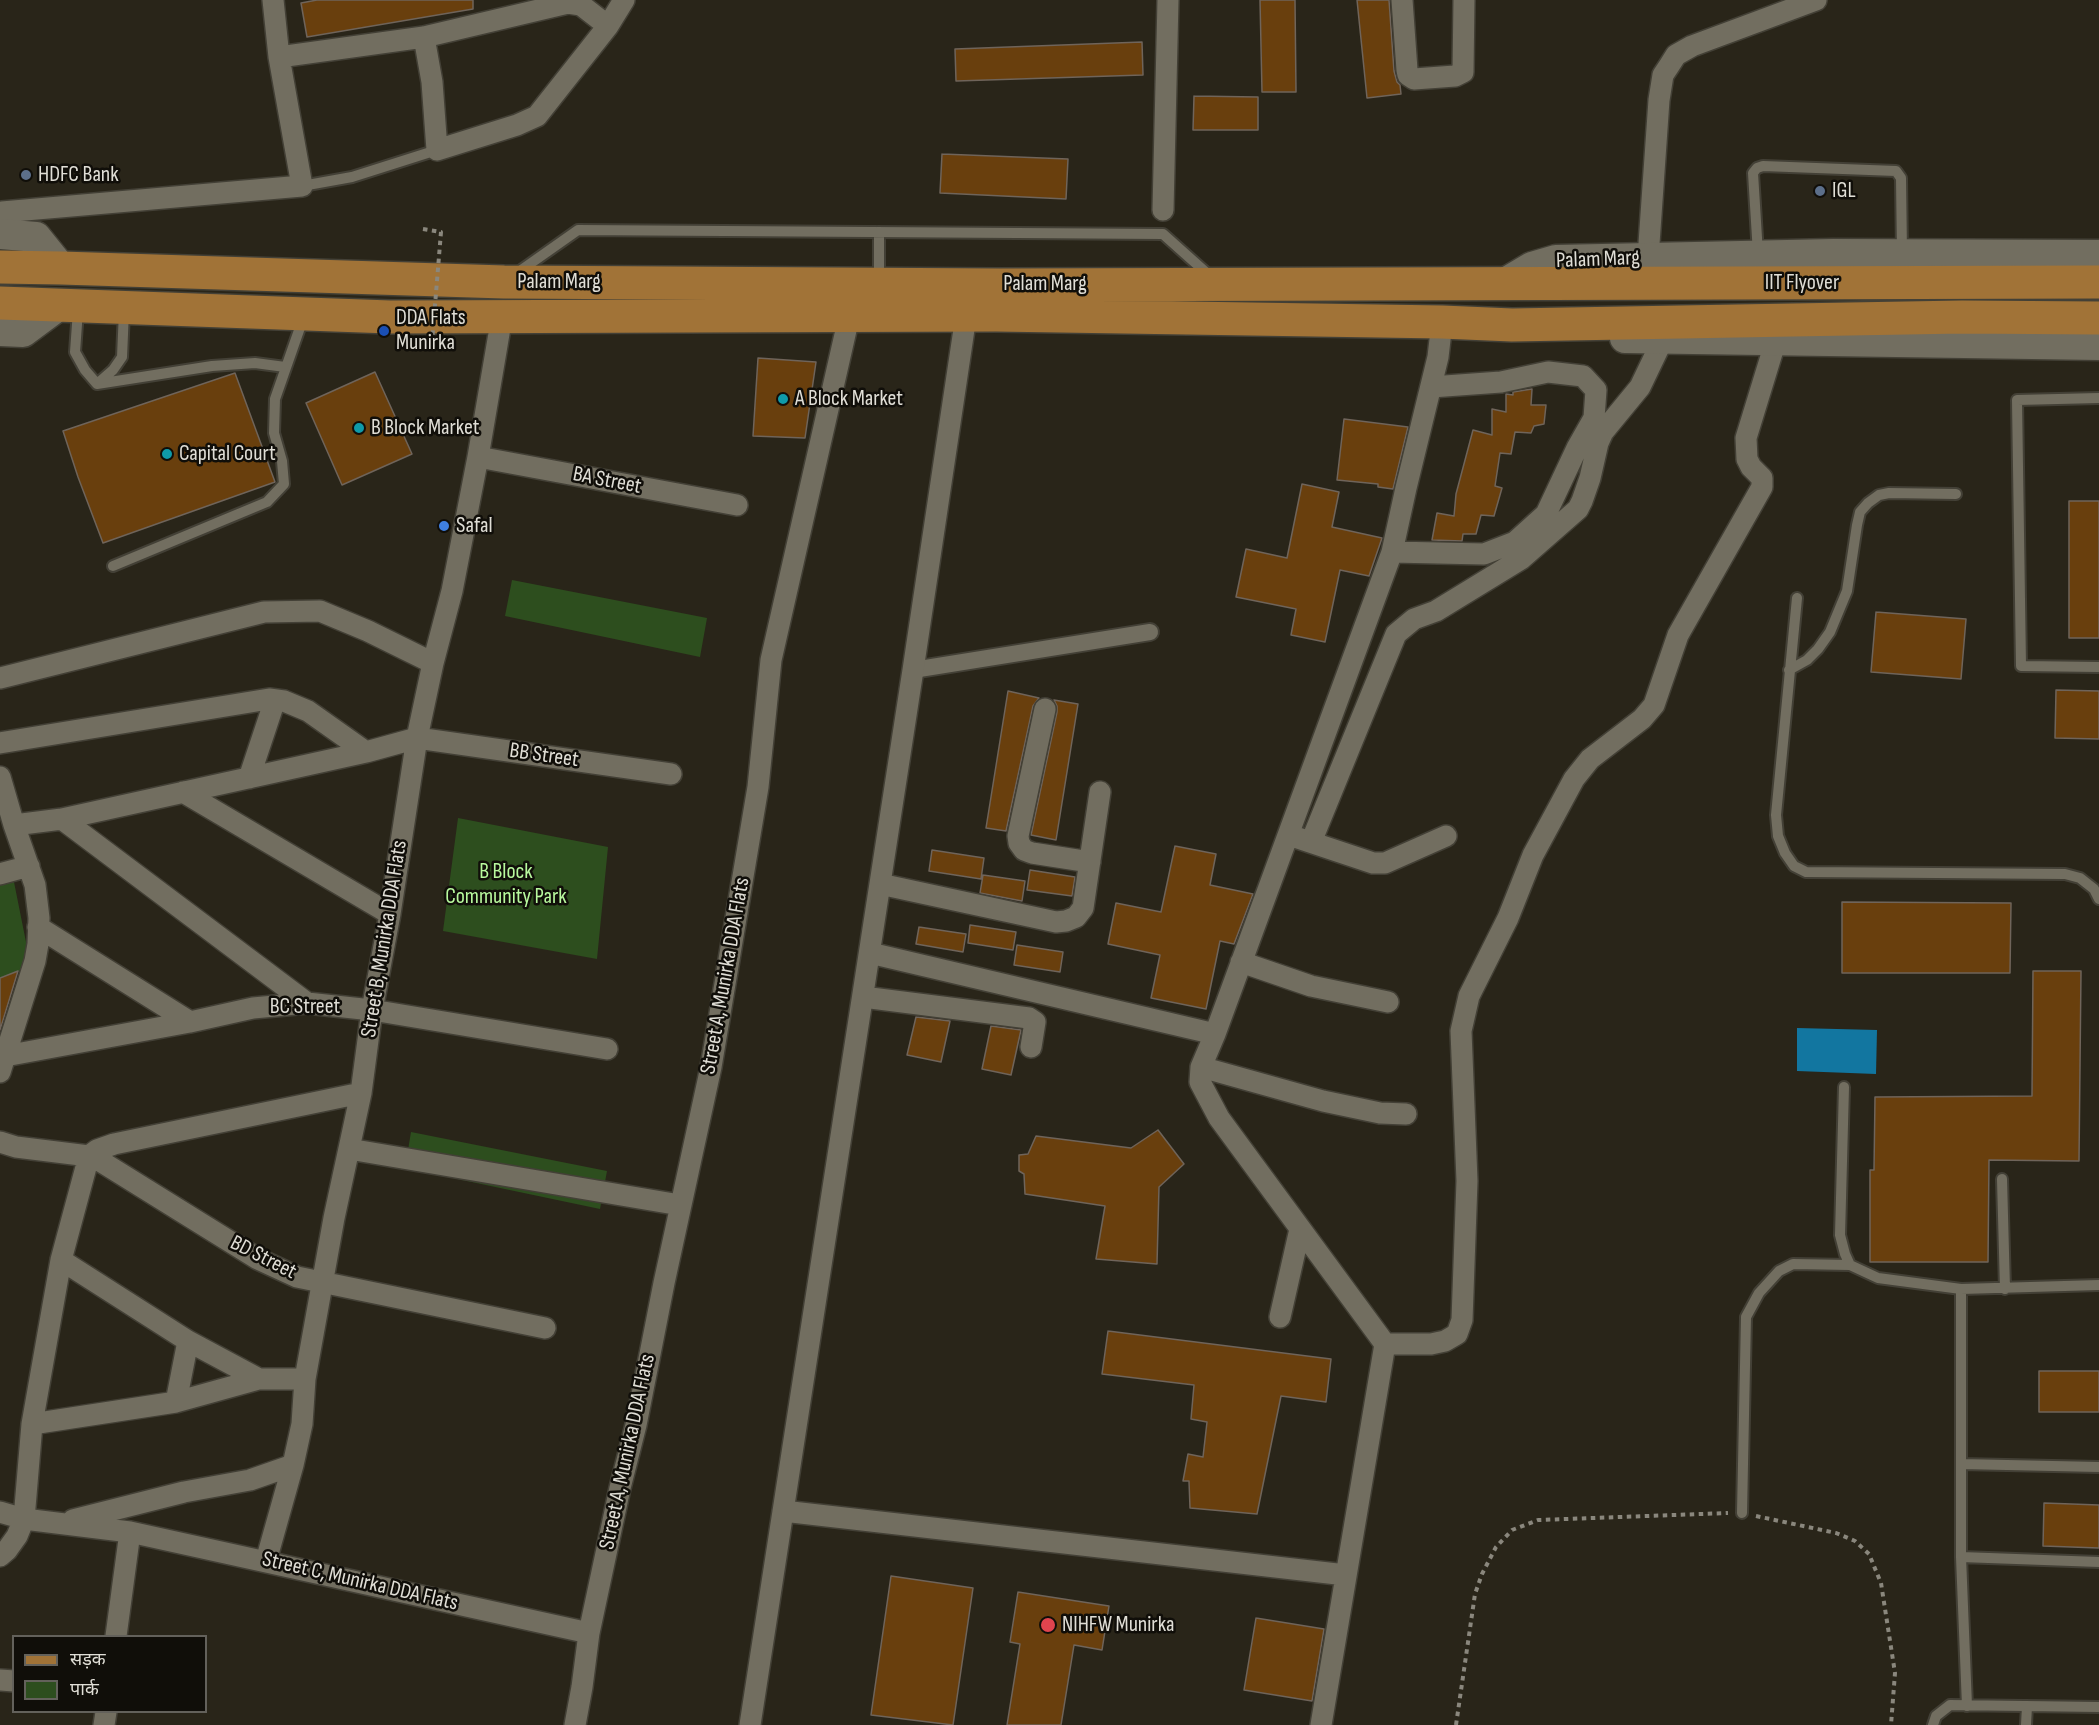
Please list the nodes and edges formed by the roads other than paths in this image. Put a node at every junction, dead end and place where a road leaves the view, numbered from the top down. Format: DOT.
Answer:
graph roads {
  1 [pos="273,0"];
  2 [pos="624,0"];
  3 [pos="1168,0"];
  4 [pos="1402,0"];
  5 [pos="1464,0"];
  6 [pos="1816,0"];
  7 [pos="581,3"];
  8 [pos="608,26"];
  9 [pos="424,38"];
  10 [pos="279,57"];
  11 [pos="437,150"];
  12 [pos="302,186"];
  13 [pos="1163,210"];
  14 [pos="1,220"];
  15 [pos="879,232"];
  16 [pos="1902,254"];
  17 [pos="1758,255"];
  18 [pos="2099,255"];
  19 [pos="1648,258"];
  20 [pos="0,267"];
  21 [pos="61,268"];
  22 [pos="504,282"];
  23 [pos="2099,282"];
  24 [pos="1505,283"];
  25 [pos="879,284"];
  26 [pos="1219,284"];
  27 [pos="0,303"];
  28 [pos="68,306"];
  29 [pos="124,308"];
  30 [pos="306,313"];
  31 [pos="502,316"];
  32 [pos="966,316"];
  33 [pos="849,317"];
  34 [pos="2099,318"];
  35 [pos="1442,322"];
  36 [pos="1512,325"];
  37 [pos="0,331"];
  38 [pos="1663,339"];
  39 [pos="1776,340"];
  40 [pos="2099,345"];
  41 [pos="285,367"];
  42 [pos="97,384"];
  43 [pos="1431,387"];
  44 [pos="2099,398"];
  45 [pos="478,457"];
  46 [pos="1956,494"];
  47 [pos="736,505"];
  48 [pos="1392,552"];
  49 [pos="113,566"];
  50 [pos="1797,598"];
  51 [pos="1150,632"];
  52 [pos="433,663"];
  53 [pos="2099,668"];
  54 [pos="914,670"];
  55 [pos="1790,670"];
  56 [pos="0,678"];
  57 [pos="275,700"];
  58 [pos="1045,708"];
  59 [pos="417,738"];
  60 [pos="0,743"];
  61 [pos="366,752"];
  62 [pos="671,774"];
  63 [pos="0,777"];
  64 [pos="249,778"];
  65 [pos="183,792"];
  66 [pos="1100,792"];
  67 [pos="62,819"];
  68 [pos="14,825"];
  69 [pos="1288,835"];
  70 [pos="1446,836"];
  71 [pos="1311,842"];
  72 [pos="1090,862"];
  73 [pos="29,866"];
  74 [pos="0,874"];
  75 [pos="880,884"];
  76 [pos="2099,899"];
  77 [pos="390,914"];
  78 [pos="38,927"];
  79 [pos="870,953"];
  80 [pos="1241,962"];
  81 [pos="863,997"];
  82 [pos="1388,1002"];
  83 [pos="307,1003"];
  84 [pos="372,1010"];
  85 [pos="190,1022"];
  86 [pos="1215,1034"];
  87 [pos="1031,1047"];
  88 [pos="607,1049"];
  89 [pos="3,1064"];
  90 [pos="1201,1067"];
  91 [pos="1844,1087"];
  92 [pos="361,1094"];
  93 [pos="1406,1114"];
  94 [pos="0,1142"];
  95 [pos="349,1149"];
  96 [pos="89,1156"];
  97 [pos="2002,1179"];
  98 [pos="680,1205"];
  99 [pos="1300,1228"];
  100 [pos="61,1260"];
  101 [pos="1850,1265"];
  102 [pos="322,1282"];
  103 [pos="2099,1286"];
  104 [pos="1961,1289"];
  105 [pos="2005,1289"];
  106 [pos="1280,1317"];
  107 [pos="545,1328"];
  108 [pos="188,1341"];
  109 [pos="1385,1344"];
  110 [pos="259,1379"];
  111 [pos="305,1379"];
  112 [pos="176,1402"];
  113 [pos="32,1424"];
  114 [pos="1961,1464"];
  115 [pos="293,1465"];
  116 [pos="2099,1467"];
  117 [pos="783,1511"];
  118 [pos="0,1512"];
  119 [pos="1742,1513"];
  120 [pos="24,1519"];
  121 [pos="62,1523"];
  122 [pos="130,1532"];
  123 [pos="0,1556"];
  124 [pos="1961,1557"];
  125 [pos="266,1561"];
  126 [pos="2099,1562"];
  127 [pos="1346,1575"];
  128 [pos="589,1634"];
  129 [pos="116,1635"];
  130 [pos="1966,1706"];
  131 [pos="2027,1706"];
  132 [pos="2099,1707"];
  133 [pos="575,1725"];
  134 [pos="750,1725"];
  135 [pos="1321,1725"];
  136 [pos="1933,1725"];
  137 [pos="2026,1725"];
  1 -- 10 [label="street"];
  2 -- 8 [label="street"];
  3 -- 13 [label="street"];
  4 -- 5 [label="street"];
  6 -- 19 [label="street"];
  7 -- 8 [label="street"];
  7 -- 9 [label="street"];
  8 -- 11 [label="street"];
  9 -- 10 [label="street"];
  9 -- 11 [label="street"];
  10 -- 12 [label="street"];
  11 -- 12 [label="lane"];
  12 -- 14 [label="street"];
  14 -- 21 [label="main road"];
  15 -- 22 [label="lane"];
  15 -- 25 [label="lane"];
  15 -- 26 [label="lane"];
  16 -- 17 [label="main road, Palam Marg"];
  16 -- 17 [label="lane"];
  16 -- 18 [label="main road, Palam Marg"];
  17 -- 19 [label="main road, Palam Marg"];
  19 -- 24 [label="main road, Palam Marg"];
  20 -- 21 [label="main road, Palam Marg"];
  21 -- 22 [label="main road, Palam Marg"];
  22 -- 25 [label="main road, Palam Marg"];
  23 -- 24 [label="main road, IIT Flyover"];
  24 -- 26 [label="main road, Palam Marg"];
  25 -- 26 [label="main road, Palam Marg"];
  27 -- 28 [label="main road, Palam Marg"];
  28 -- 29 [label="main road, Palam Marg"];
  28 -- 37 [label="main road"];
  28 -- 42 [label="lane"];
  29 -- 30 [label="main road, Palam Marg"];
  29 -- 42 [label="lane"];
  30 -- 31 [label="main road, Palam Marg"];
  30 -- 41 [label="lane"];
  31 -- 33 [label="main road, Palam Marg"];
  31 -- 45 [label="street, Street B, Munirka DDA Flats"];
  32 -- 33 [label="main road, Palam Marg"];
  32 -- 35 [label="main road, Palam Marg"];
  32 -- 54 [label="street"];
  33 -- 98 [label="street, Street A, Munirka DDA Flats"];
  34 -- 36 [label="main road, IIT Flyover"];
  35 -- 36 [label="main road, Palam Marg"];
  35 -- 43 [label="street"];
  36 -- 38 [label="main road, Palam Marg"];
  38 -- 39 [label="main road, Palam Marg"];
  38 -- 71 [label="street"];
  39 -- 40 [label="main road, Palam Marg"];
  39 -- 109 [label="street"];
  41 -- 42 [label="lane"];
  41 -- 49 [label="lane"];
  43 -- 48 [label="street"];
  43 -- 48 [label="street"];
  44 -- 53 [label="lane"];
  45 -- 47 [label="street, BA Street"];
  45 -- 52 [label="street, Street B, Munirka DDA Flats"];
  46 -- 55 [label="lane"];
  48 -- 69 [label="street"];
  50 -- 55 [label="lane"];
  51 -- 54 [label="street"];
  52 -- 56 [label="street"];
  52 -- 59 [label="street, Street B, Munirka DDA Flats"];
  54 -- 75 [label="street"];
  55 -- 76 [label="lane"];
  57 -- 60 [label="street"];
  57 -- 61 [label="street"];
  57 -- 64 [label="street"];
  58 -- 72 [label="street"];
  59 -- 61 [label="street"];
  59 -- 62 [label="street, BB Street"];
  59 -- 77 [label="street, Street B, Munirka DDA Flats"];
  61 -- 64 [label="street"];
  63 -- 68 [label="street"];
  64 -- 65 [label="street"];
  65 -- 67 [label="street"];
  65 -- 77 [label="street"];
  66 -- 72 [label="street"];
  67 -- 68 [label="street"];
  67 -- 83 [label="street"];
  68 -- 73 [label="street"];
  69 -- 71 [label="street"];
  69 -- 80 [label="street"];
  70 -- 71 [label="street"];
  72 -- 75 [label="street"];
  73 -- 74 [label="street"];
  73 -- 78 [label="street"];
  75 -- 79 [label="street"];
  77 -- 84 [label="street, Street B, Munirka DDA Flats"];
  78 -- 85 [label="street"];
  78 -- 89 [label="street"];
  79 -- 81 [label="street"];
  79 -- 86 [label="street"];
  80 -- 82 [label="street"];
  80 -- 86 [label="street"];
  81 -- 87 [label="street"];
  81 -- 117 [label="street"];
  83 -- 84 [label="street, BC Street"];
  83 -- 85 [label="street, BC Street"];
  84 -- 88 [label="street, BC Street"];
  84 -- 92 [label="street, Street B, Munirka DDA Flats"];
  85 -- 89 [label="street, BC Street"];
  86 -- 90 [label="street"];
  90 -- 93 [label="street"];
  90 -- 99 [label="street"];
  91 -- 101 [label="lane"];
  92 -- 95 [label="street, Street B, Munirka DDA Flats"];
  92 -- 96 [label="street"];
  94 -- 96 [label="street, BD Street"];
  95 -- 98 [label="street"];
  95 -- 102 [label="street, Street B, Munirka DDA Flats"];
  96 -- 100 [label="street"];
  96 -- 102 [label="street, BD Street"];
  97 -- 105 [label="lane"];
  98 -- 128 [label="street, Street A, Munirka DDA Flats"];
  99 -- 106 [label="street"];
  99 -- 109 [label="street"];
  100 -- 108 [label="street"];
  100 -- 113 [label="street"];
  101 -- 104 [label="lane"];
  101 -- 119 [label="lane"];
  102 -- 107 [label="street, BD Street"];
  102 -- 111 [label="street, Street B, Munirka DDA Flats"];
  103 -- 105 [label="lane"];
  104 -- 105 [label="lane"];
  104 -- 114 [label="lane"];
  108 -- 110 [label="street"];
  108 -- 112 [label="street"];
  109 -- 127 [label="street"];
  110 -- 111 [label="street"];
  110 -- 112 [label="street"];
  111 -- 115 [label="street, Street B, Munirka DDA Flats"];
  112 -- 113 [label="street"];
  113 -- 120 [label="street"];
  114 -- 116 [label="lane"];
  114 -- 124 [label="lane"];
  115 -- 121 [label="street"];
  115 -- 125 [label="street, Street B, Munirka DDA Flats"];
  117 -- 127 [label="street"];
  117 -- 134 [label="street"];
  118 -- 120 [label="street, Street C, Munirka DDA Flats"];
  120 -- 121 [label="street, Street C, Munirka DDA Flats"];
  120 -- 123 [label="street"];
  121 -- 122 [label="street, Street C, Munirka DDA Flats"];
  122 -- 125 [label="street, Street C, Munirka DDA Flats"];
  122 -- 129 [label="street"];
  124 -- 126 [label="lane"];
  124 -- 130 [label="lane"];
  125 -- 128 [label="street, Street C, Munirka DDA Flats"];
  127 -- 135 [label="street"];
  128 -- 133 [label="street, Street A, Munirka DDA Flats"];
  130 -- 131 [label="lane"];
  130 -- 136 [label="lane"];
  131 -- 132 [label="lane"];
  131 -- 137 [label="lane"];
}
